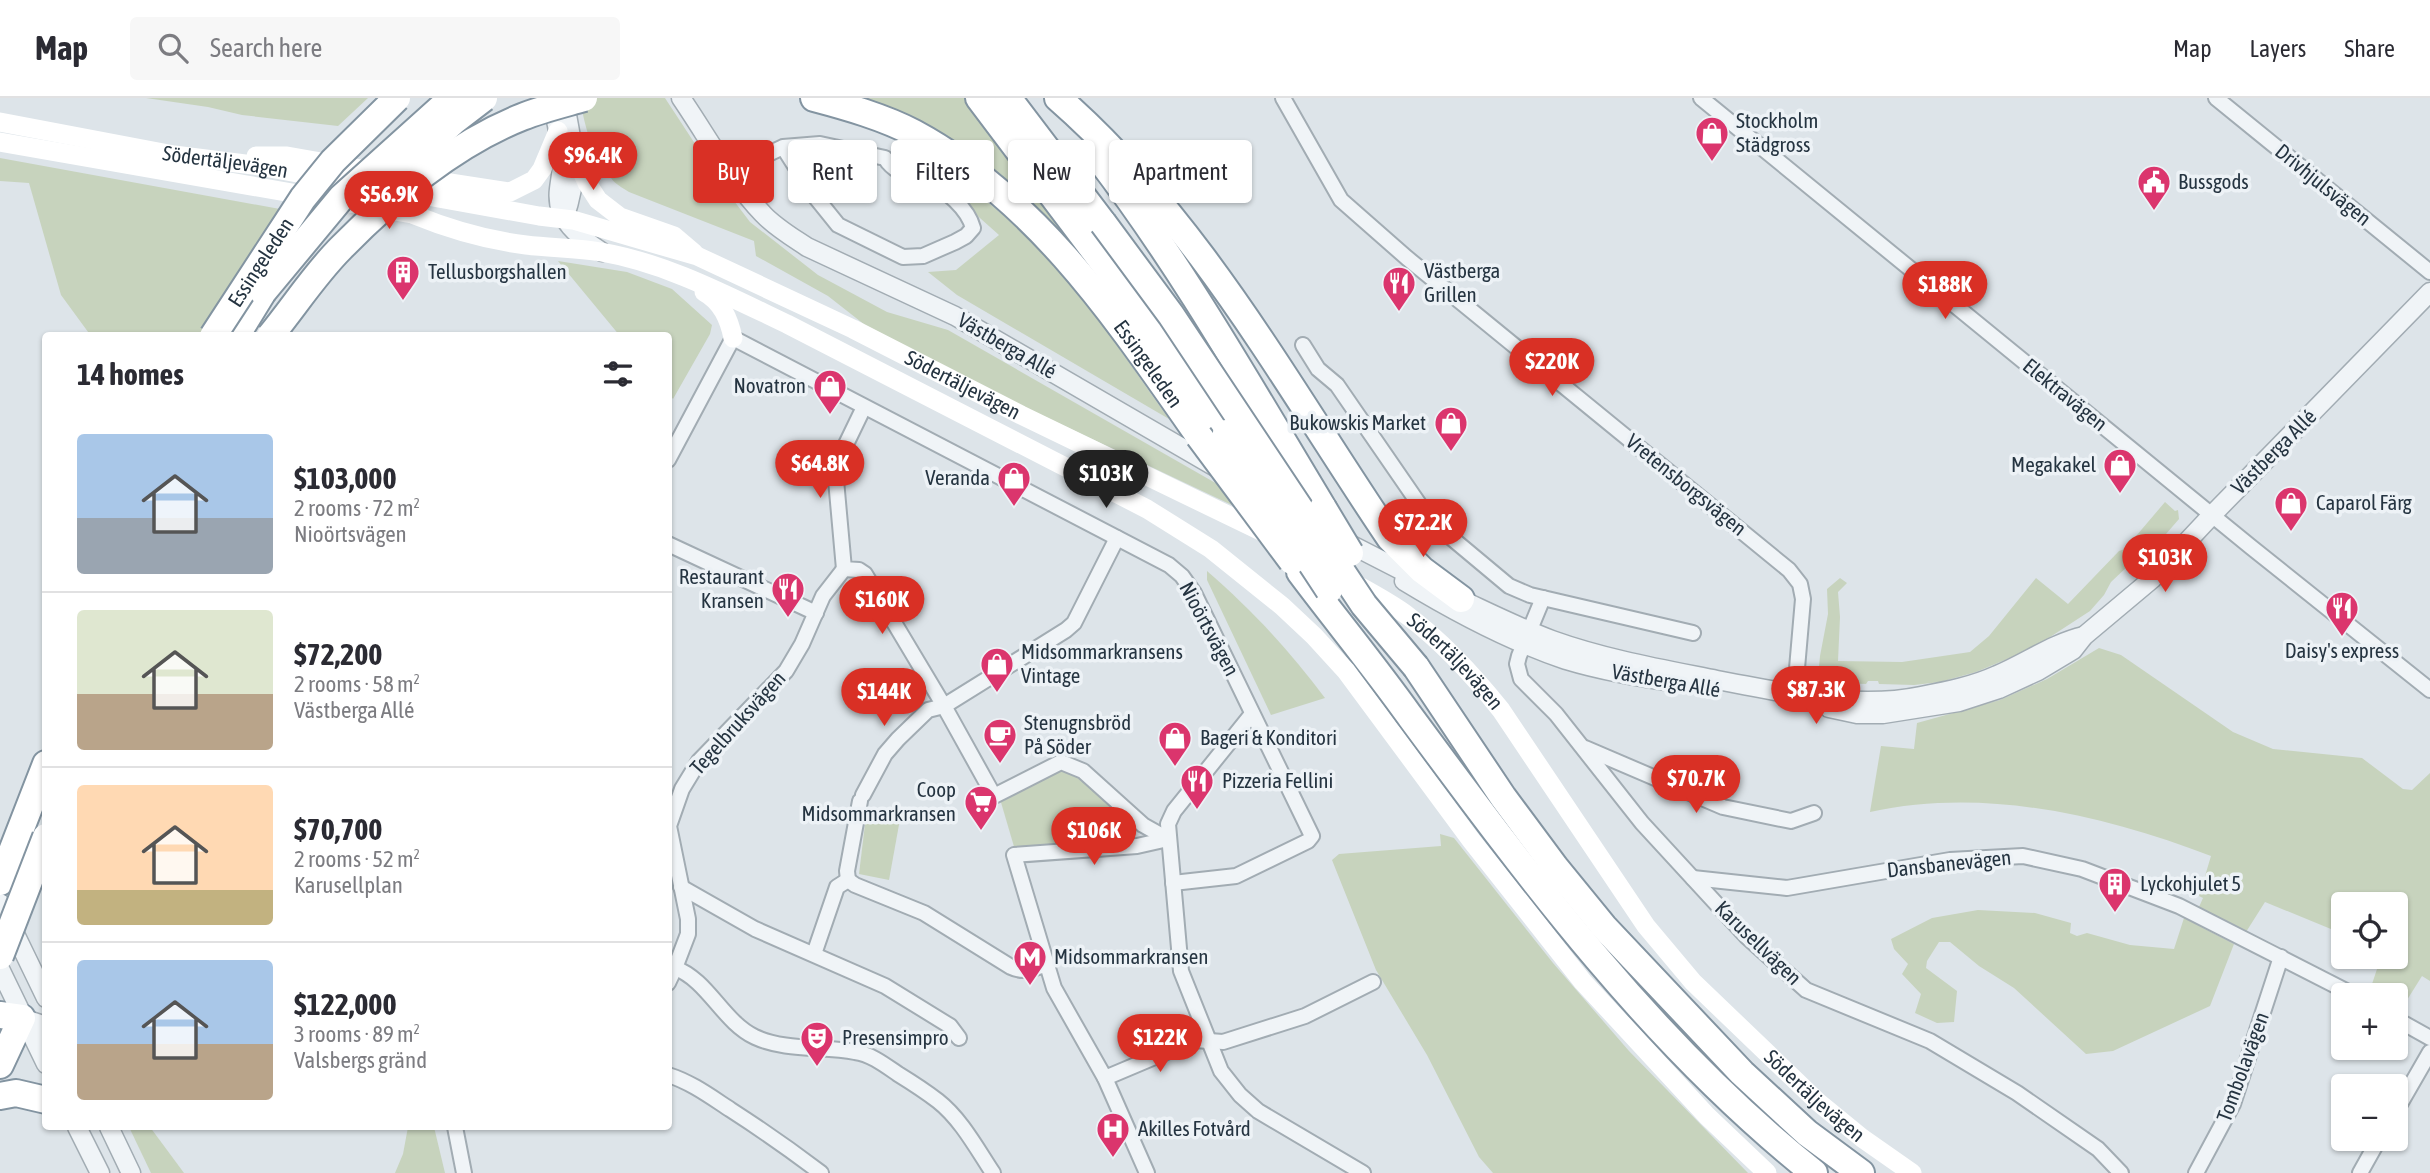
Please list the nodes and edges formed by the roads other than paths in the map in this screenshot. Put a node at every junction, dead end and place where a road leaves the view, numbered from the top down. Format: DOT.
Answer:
graph roads {
  1 [pos="397,98"];
  2 [pos="452,98"];
  3 [pos="484,98"];
  4 [pos="551,98"];
  5 [pos="564,98"];
  6 [pos="584,98"];
  7 [pos="681,98"];
  8 [pos="814,98"];
  9 [pos="979,98"];
  10 [pos="1009,98"];
  11 [pos="1041,98"];
  12 [pos="1058,98"];
  13 [pos="1283,98"];
  14 [pos="1701,98"];
  15 [pos="2216,98"];
  16 [pos="0,122"];
  17 [pos="558,131"];
  18 [pos="709,140"];
  19 [pos="0,142"];
  20 [pos="783,147"];
  21 [pos="774,151"];
  22 [pos="174,155"];
  23 [pos="575,156"];
  24 [pos="755,203"];
  25 [pos="412,215"];
  26 [pos="564,219"];
  27 [pos="602,252"];
  28 [pos="697,256"];
  29 [pos="2430,272"];
  30 [pos="669,273"];
  31 [pos="2430,292"];
  32 [pos="216,332"];
  33 [pos="238,332"];
  34 [pos="259,332"];
  35 [pos="273,332"];
  36 [pos="733,338"];
  37 [pos="1303,345"];
  38 [pos="864,407"];
  39 [pos="672,452"];
  40 [pos="2211,515"];
  41 [pos="1117,538"];
  42 [pos="672,546"];
  43 [pos="1371,556"];
  44 [pos="844,569"];
  45 [pos="1543,598"];
  46 [pos="1461,599"];
  47 [pos="816,613"];
  48 [pos="1693,633"];
  49 [pos="1528,638"];
  50 [pos="1416,667"];
  51 [pos="2430,690"];
  52 [pos="1794,699"];
  53 [pos="944,706"];
  54 [pos="1408,713"];
  55 [pos="1252,714"];
  56 [pos="1583,747"];
  57 [pos="42,774"];
  58 [pos="1814,813"];
  59 [pos="672,817"];
  60 [pos="1168,839"];
  61 [pos="672,841"];
  62 [pos="42,847"];
  63 [pos="1693,878"];
  64 [pos="848,880"];
  65 [pos="0,882"];
  66 [pos="1173,883"];
  67 [pos="681,887"];
  68 [pos="0,903"];
  69 [pos="814,954"];
  70 [pos="0,956"];
  71 [pos="2281,957"];
  72 [pos="1045,965"];
  73 [pos="31,966"];
  74 [pos="672,967"];
  75 [pos="0,969"];
  76 [pos="1373,982"];
  77 [pos="2331,983"];
  78 [pos="42,989"];
  79 [pos="19,1019"];
  80 [pos="2408,1026"];
  81 [pos="959,1038"];
  82 [pos="2430,1038"];
  83 [pos="1208,1040"];
  84 [pos="2430,1052"];
  85 [pos="42,1057"];
  86 [pos="0,1065"];
  87 [pos="672,1076"];
  88 [pos="1105,1078"];
  89 [pos="2408,1090"];
  90 [pos="0,1096"];
  91 [pos="42,1099"];
  92 [pos="78,1130"];
  93 [pos="110,1130"];
  94 [pos="456,1130"];
  95 [pos="2372,1151"];
  96 [pos="100,1173"];
  97 [pos="131,1173"];
  98 [pos="464,1173"];
  99 [pos="821,1173"];
  100 [pos="993,1173"];
  101 [pos="1147,1173"];
  102 [pos="1363,1173"];
  103 [pos="1767,1173"];
  104 [pos="1814,1173"];
  105 [pos="1861,1173"];
  106 [pos="1912,1173"];
  107 [pos="2121,1173"];
  108 [pos="2196,1173"];
  109 [pos="2360,1173"];
  1 -- 32 [label="highway, Essingeleden, bridge"];
  2 -- 33 [label="highway, bridge"];
  3 -- 34 [label="highway, bridge"];
  4 -- 17 [label="street"];
  5 -- 23 [label="street"];
  6 -- 35 [label="highway, bridge"];
  7 -- 18 [label="street, Västberga Allé"];
  8 -- 54 [label="highway, Essingeleden, bridge"];
  9 -- 54 [label="highway, bridge"];
  10 -- 50 [label="highway, bridge"];
  11 -- 50 [label="highway, bridge"];
  12 -- 46 [label="highway"];
  13 -- 52 [label="street, Vretensborgsvägen"];
  14 -- 40 [label="street, Elektravägen"];
  15 -- 29 [label="street, Drivhjulsvägen"];
  16 -- 22 [label="main road, Södertäljevägen"];
  17 -- 22 [label="main road"];
  17 -- 26 [label="street"];
  19 -- 25 [label="main road, Södertäljevägen"];
  20 -- 20 [label="street"];
  20 -- 21 [label="street"];
  22 -- 26 [label="main road, Södertäljevägen"];
  23 -- 26 [label="street"];
  23 -- 28 [label="main road"];
  24 -- 43 [label="street, Västberga Allé"];
  25 -- 26 [label="main road"];
  25 -- 27 [label="main road, Södertäljevägen"];
  26 -- 27 [label="street"];
  26 -- 28 [label="main road, Södertäljevägen"];
  27 -- 30 [label="main road, Södertäljevägen"];
  28 -- 106 [label="main road, Södertäljevägen"];
  30 -- 36 [label="main road"];
  30 -- 103 [label="main road, Södertäljevägen"];
  31 -- 40 [label="street, Västberga Allé"];
  36 -- 38 [label="street, Nioörtsvägen"];
  36 -- 39 [label="street"];
  37 -- 45 [label="street"];
  38 -- 41 [label="street, Nioörtsvägen"];
  38 -- 44 [label="street"];
  40 -- 51 [label="street, Elektravägen"];
  40 -- 52 [label="street, Västberga Allé"];
  41 -- 53 [label="street"];
  41 -- 55 [label="street, Nioörtsvägen"];
  42 -- 47 [label="street"];
  43 -- 46 [label="street, Västberga Allé"];
  43 -- 49 [label="street, Västberga Allé"];
  44 -- 47 [label="street, Tegelbruksvägen"];
  44 -- 53 [label="street"];
  45 -- 48 [label="street"];
  45 -- 49 [label="street"];
  46 -- 49 [label="street, Västberga Allé"];
  47 -- 59 [label="street, Tegelbruksvägen"];
  49 -- 52 [label="street, Västberga Allé"];
  49 -- 56 [label="street, Karusellvägen"];
  50 -- 105 [label="highway, Södertäljevägen"];
  53 -- 60 [label="street"];
  53 -- 64 [label="street"];
  54 -- 104 [label="highway"];
  55 -- 60 [label="street"];
  55 -- 66 [label="street, Nioörtsvägen"];
  56 -- 58 [label="street"];
  56 -- 63 [label="street, Karusellvägen"];
  57 -- 65 [label="highway"];
  60 -- 66 [label="street"];
  60 -- 72 [label="street"];
  61 -- 67 [label="street, Tegelbruksvägen"];
  62 -- 70 [label="highway, bridge"];
  63 -- 71 [label="street, Dansbanevägen"];
  63 -- 107 [label="street, Karusellvägen"];
  64 -- 69 [label="street"];
  64 -- 72 [label="street"];
  66 -- 83 [label="street"];
  67 -- 69 [label="street"];
  67 -- 74 [label="street, Tegelbruksvägen"];
  68 -- 73 [label="street"];
  69 -- 81 [label="street"];
  71 -- 77 [label="street, Dansbanevägen"];
  71 -- 108 [label="street, Tombolavägen"];
  72 -- 88 [label="street"];
  73 -- 78 [label="street"];
  73 -- 79 [label="street"];
  74 -- 100 [label="street"];
  75 -- 79 [label="street"];
  76 -- 83 [label="street"];
  79 -- 85 [label="street"];
  79 -- 86 [label="highway"];
  80 -- 82 [label="street"];
  83 -- 88 [label="street"];
  83 -- 102 [label="street"];
  84 -- 89 [label="street"];
  87 -- 99 [label="street"];
  88 -- 101 [label="street"];
  90 -- 91 [label="highway"];
  92 -- 96 [label="street"];
  93 -- 97 [label="street"];
  94 -- 98 [label="street"];
  95 -- 109 [label="street"];
}
